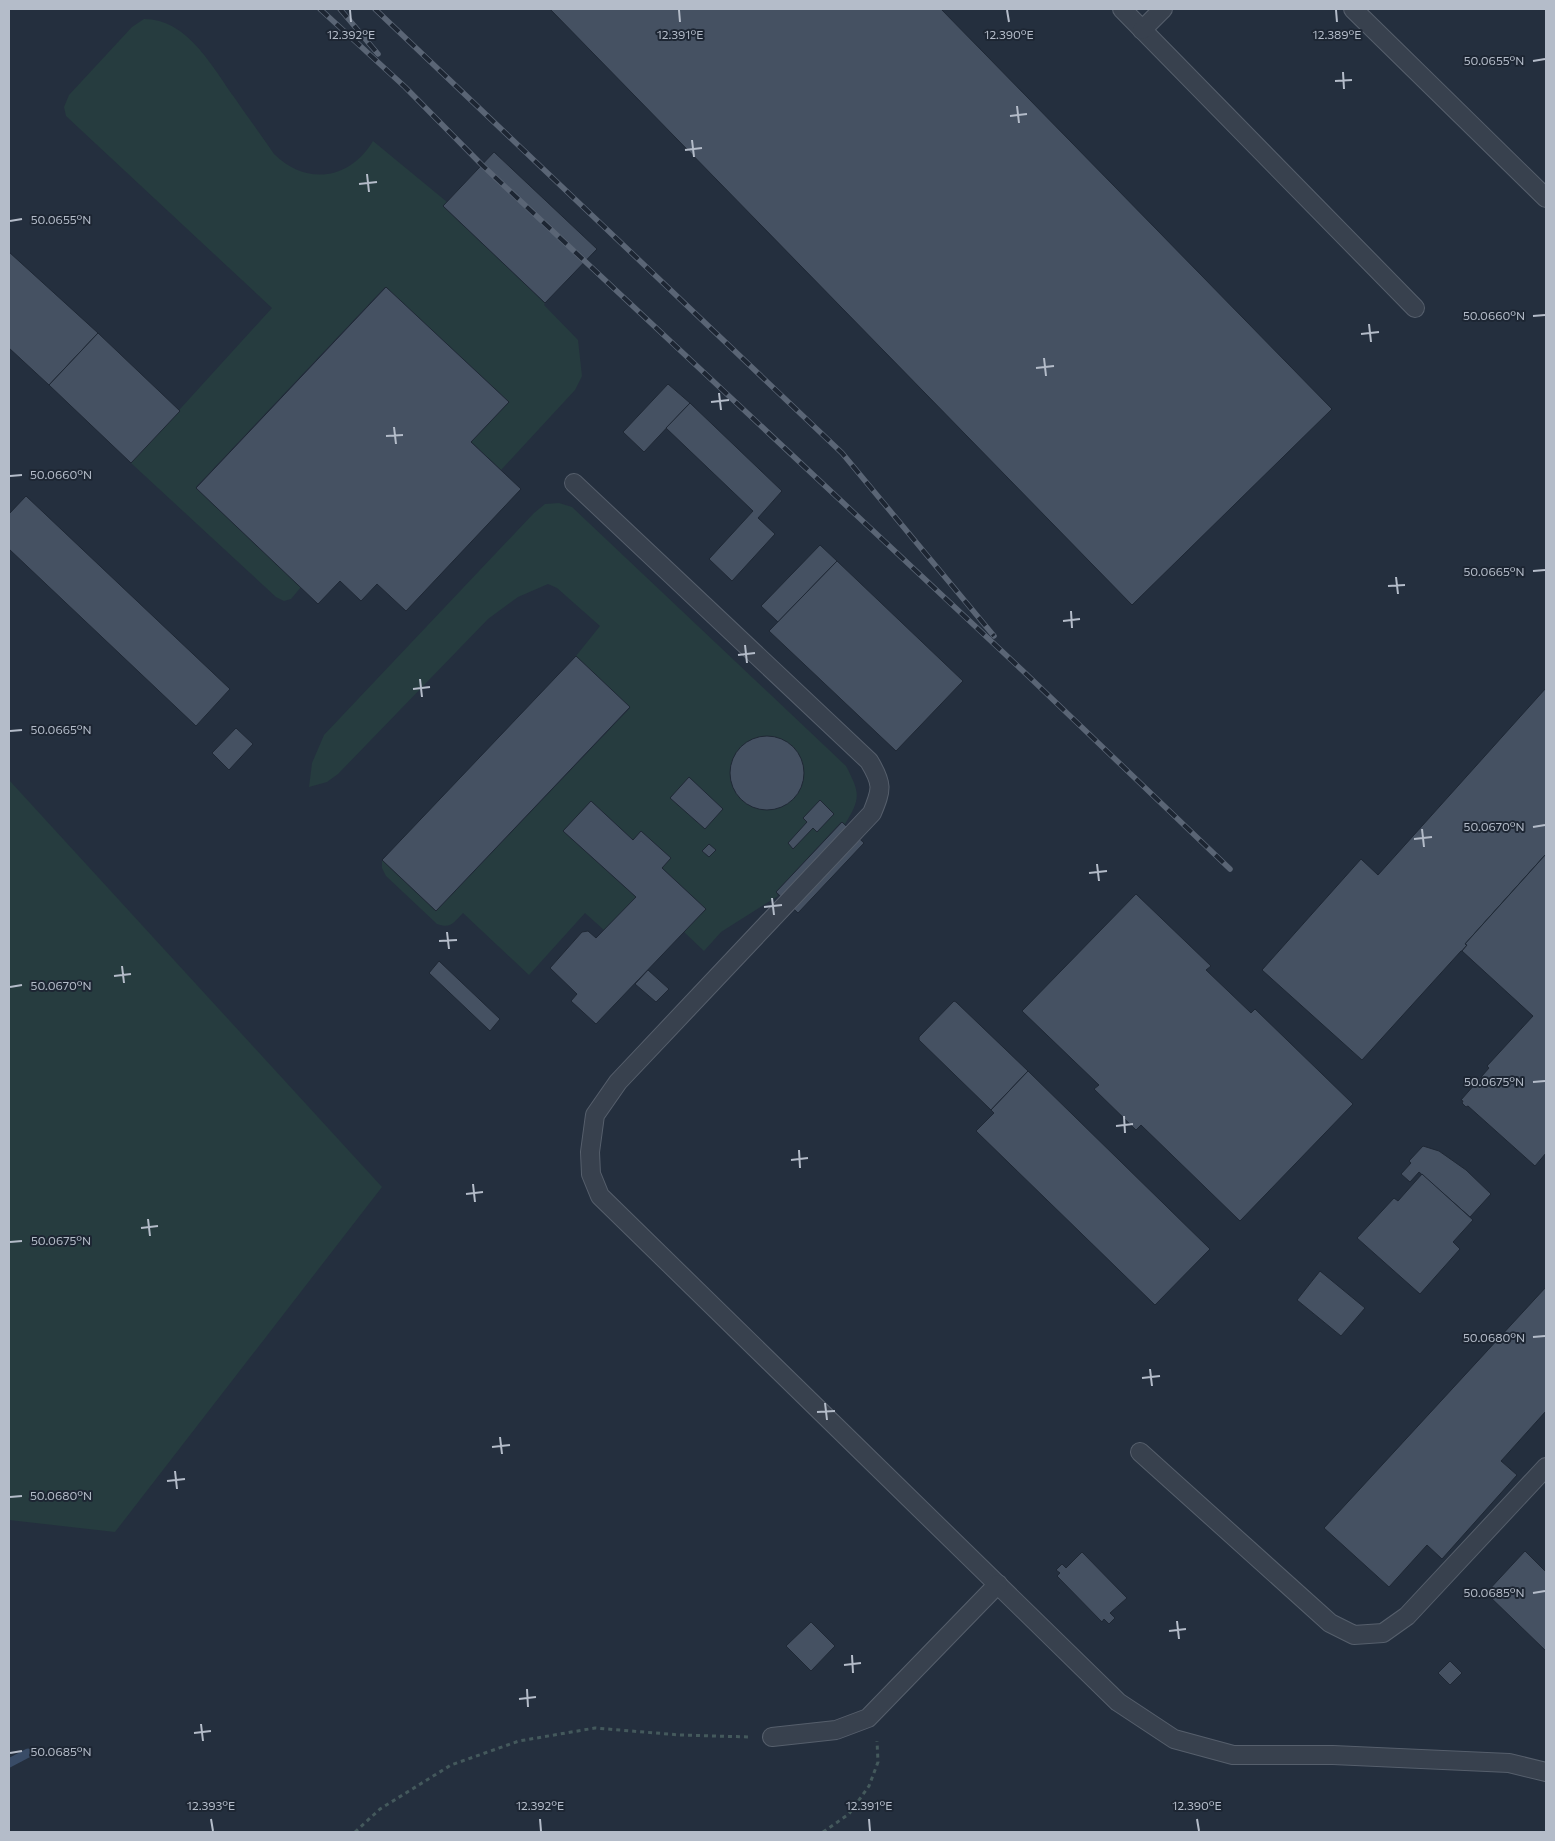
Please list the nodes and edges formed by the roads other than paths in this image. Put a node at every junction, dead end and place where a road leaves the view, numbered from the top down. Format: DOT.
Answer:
graph roads {
  1 [pos="1122,9"];
  2 [pos="1163,9"];
  3 [pos="1354,9"];
  4 [pos="1142,30"];
  5 [pos="1546,198"];
  6 [pos="1415,308"];
  7 [pos="574,483"];
  8 [pos="1140,1452"];
  9 [pos="1546,1467"];
  10 [pos="998,1584"];
  11 [pos="772,1737"];
  12 [pos="1546,1772"];
  1 -- 4 [label="lane"];
  2 -- 4 [label="lane"];
  3 -- 5 [label="lane"];
  4 -- 6 [label="lane"];
  7 -- 10 [label="lane"];
  8 -- 9 [label="lane"];
  10 -- 11 [label="lane"];
  10 -- 12 [label="lane"];
}
